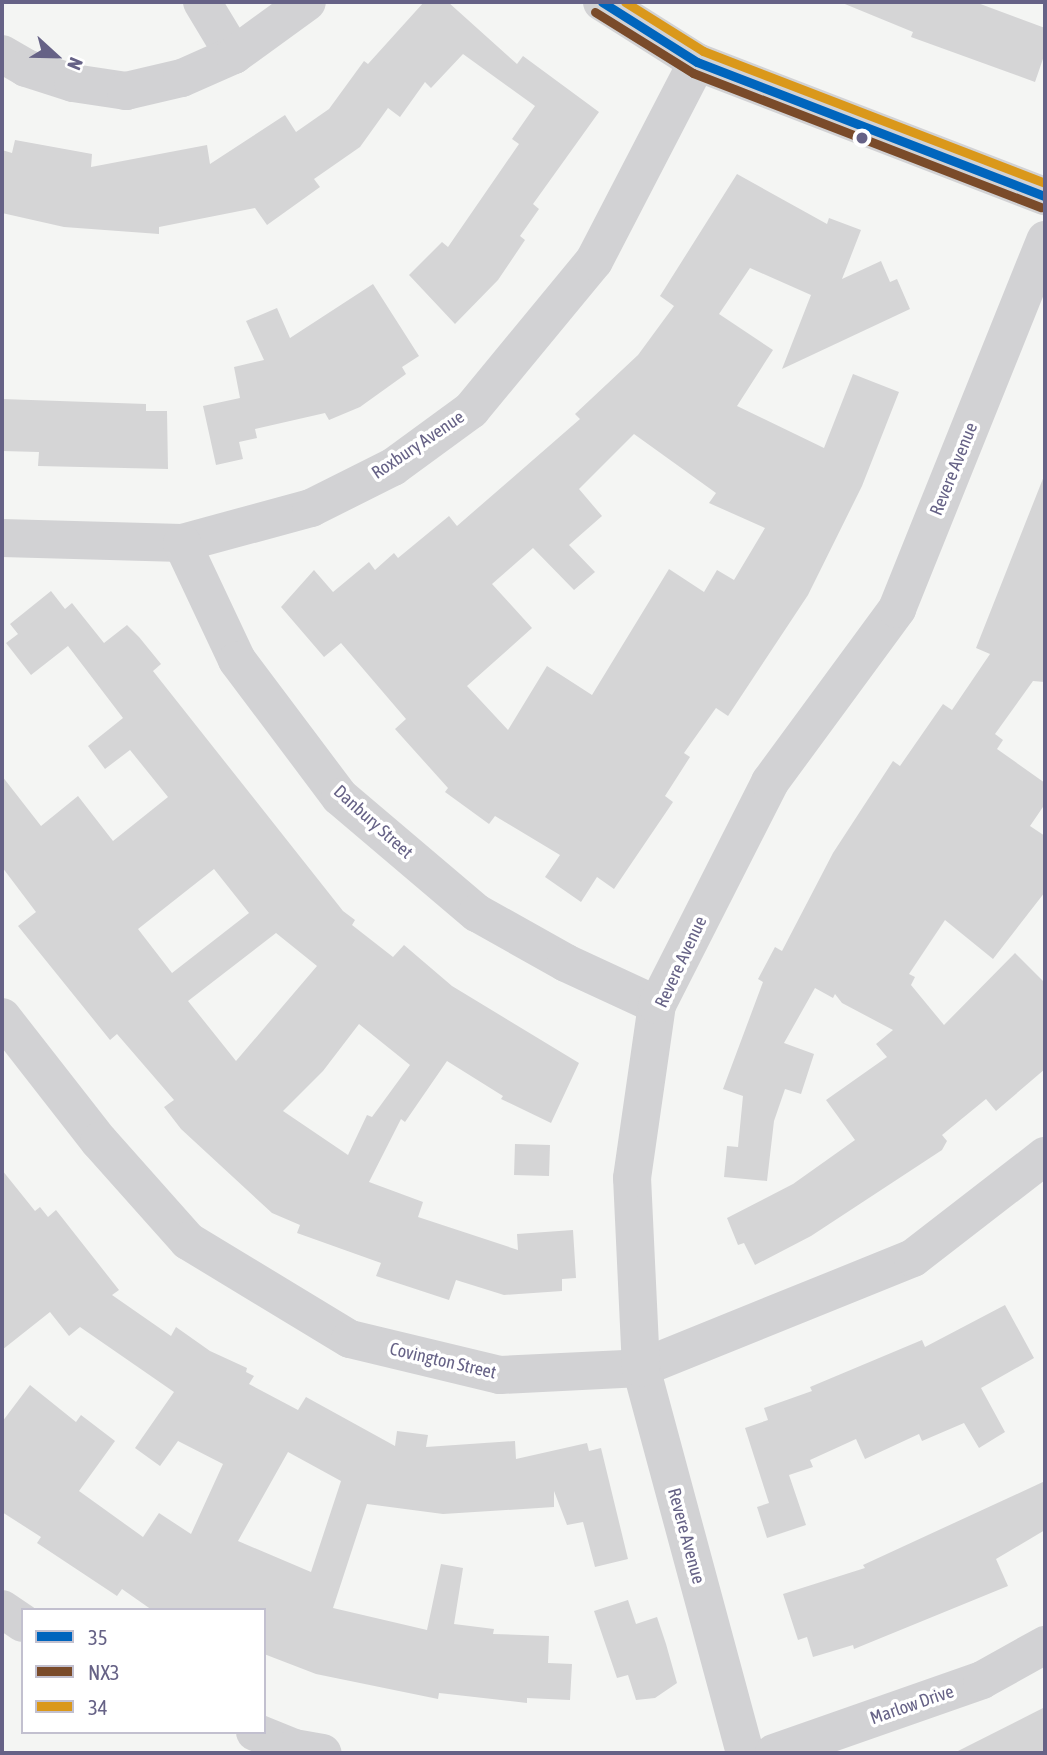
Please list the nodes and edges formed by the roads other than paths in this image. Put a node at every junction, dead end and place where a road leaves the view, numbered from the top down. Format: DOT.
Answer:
graph roads {
  1 [pos="202,2"];
  2 [pos="307,2"];
  3 [pos="602,2"];
  4 [pos="2,54"];
  5 [pos="234,55"];
  6 [pos="697,62"];
  7 [pos="1045,197"];
  8 [pos="1045,240"];
  9 [pos="2,538"];
  10 [pos="182,544"];
  11 [pos="657,1005"];
  12 [pos="2,1017"];
  13 [pos="1045,1156"];
  14 [pos="641,1368"];
  15 [pos="2,1609"];
  16 [pos="21,1622"];
  17 [pos="1045,1645"];
  18 [pos="260,1734"];
  19 [pos="323,1753"];
  20 [pos="745,1753"];
  21 [pos="774,1753"];
  1 -- 5 [label="street"];
  2 -- 5 [label="street"];
  3 -- 6 [label="street"];
  4 -- 5 [label="street"];
  6 -- 7 [label="street"];
  6 -- 10 [label="street, Roxbury Avenue"];
  8 -- 11 [label="street, Revere Avenue"];
  9 -- 10 [label="street, Roxbury Avenue"];
  10 -- 11 [label="street, Danbury Street"];
  11 -- 14 [label="street, Revere Avenue"];
  12 -- 14 [label="street, Covington Street"];
  13 -- 14 [label="street, Covington Street"];
  14 -- 20 [label="street, Revere Avenue"];
  15 -- 16 [label="street"];
  17 -- 21 [label="street, Marlow Drive"];
  18 -- 19 [label="street"];
}
